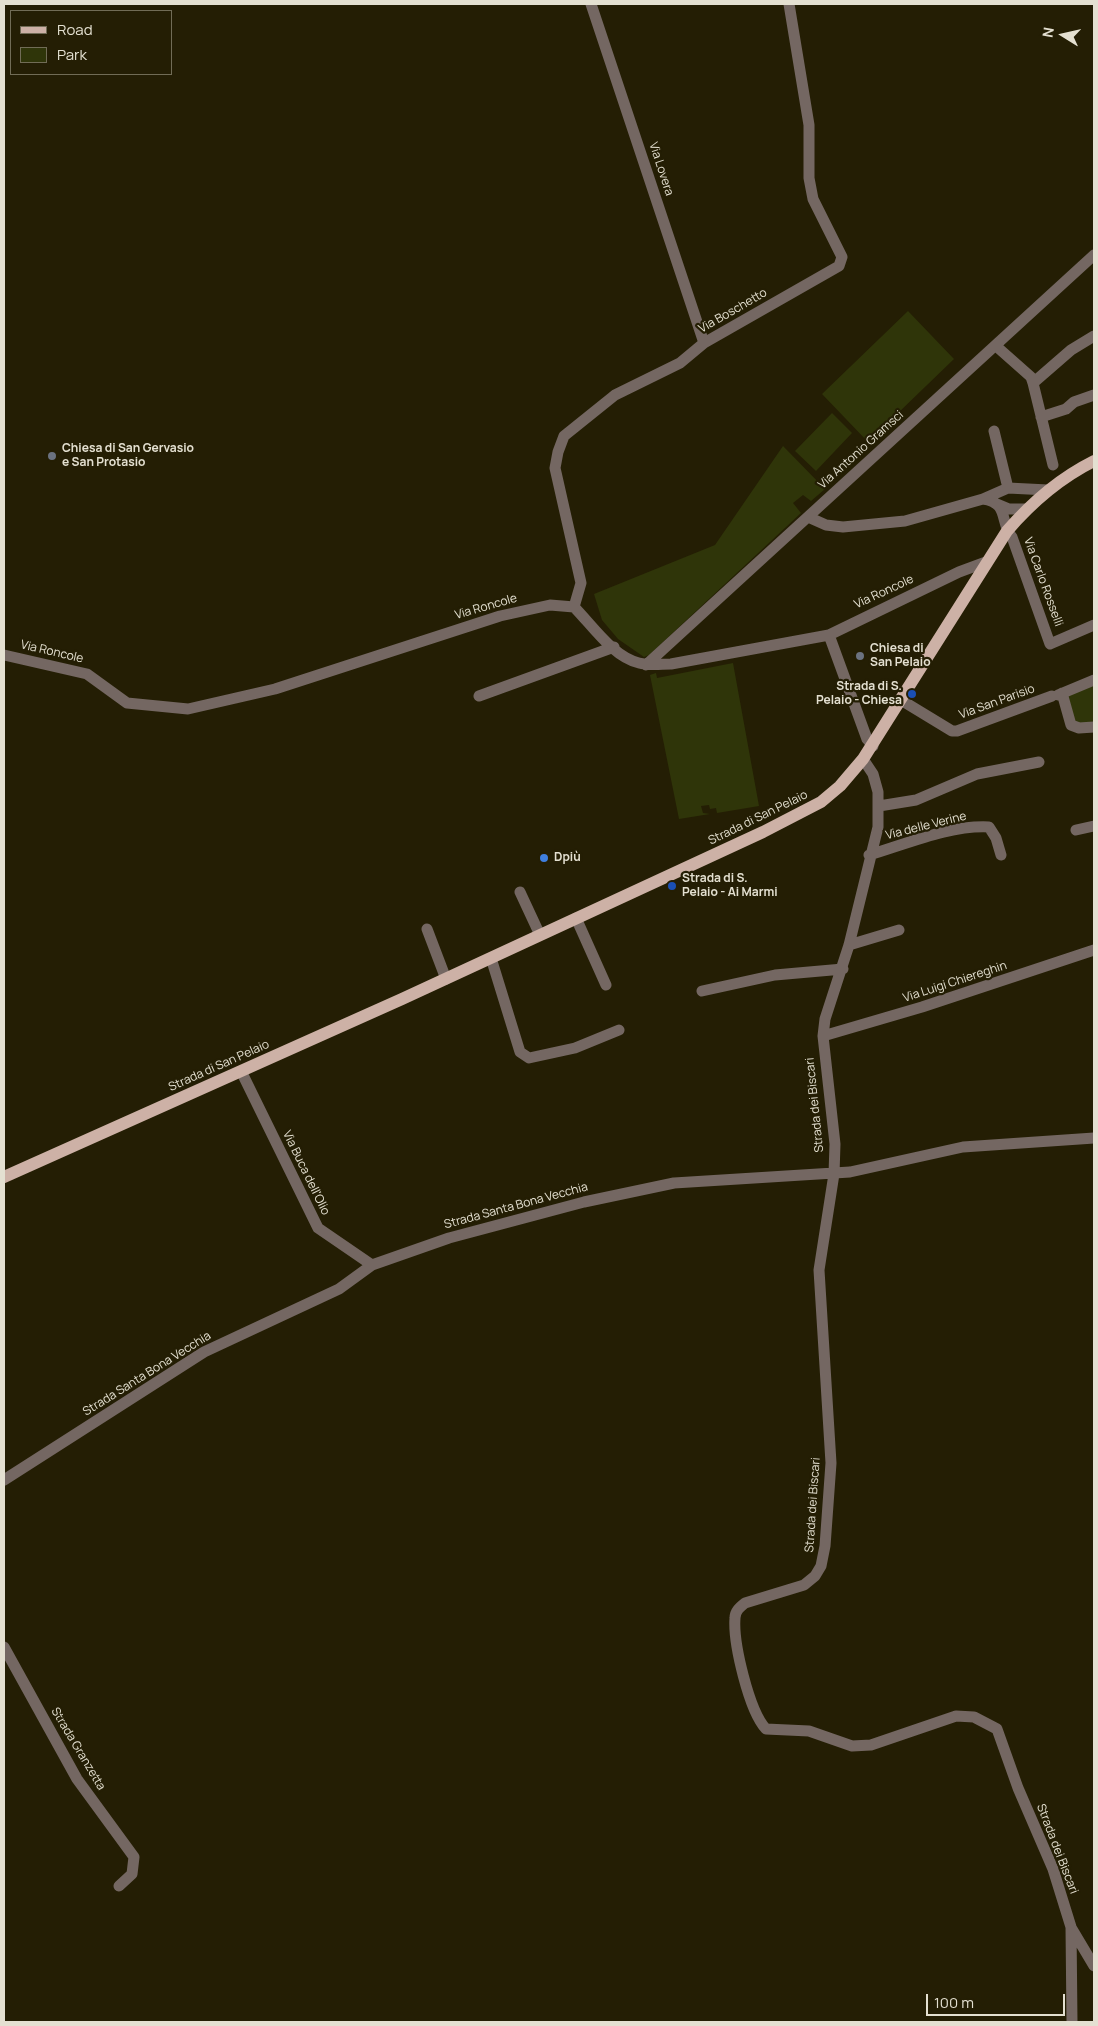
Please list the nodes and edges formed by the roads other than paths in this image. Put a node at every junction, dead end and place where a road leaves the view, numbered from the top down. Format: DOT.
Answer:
graph roads {
  1 [pos="591,4"];
  2 [pos="789,4"];
  3 [pos="1094,255"];
  4 [pos="1094,336"];
  5 [pos="704,343"];
  6 [pos="996,346"];
  7 [pos="1033,383"];
  8 [pos="1094,395"];
  9 [pos="1041,417"];
  10 [pos="994,431"];
  11 [pos="1094,461"];
  12 [pos="1053,465"];
  13 [pos="1008,488"];
  14 [pos="1048,490"];
  15 [pos="983,499"];
  16 [pos="997,504"];
  17 [pos="1026,509"];
  18 [pos="808,517"];
  19 [pos="1007,531"];
  20 [pos="986,562"];
  21 [pos="959,572"];
  22 [pos="974,581"];
  23 [pos="574,607"];
  24 [pos="1094,625"];
  25 [pos="829,635"];
  26 [pos="614,647"];
  27 [pos="4,655"];
  28 [pos="646,665"];
  29 [pos="1094,680"];
  30 [pos="1058,694"];
  31 [pos="480,696"];
  32 [pos="901,700"];
  33 [pos="1094,727"];
  34 [pos="873,746"];
  35 [pos="863,759"];
  36 [pos="1040,762"];
  37 [pos="879,806"];
  38 [pos="1094,826"];
  39 [pos="1076,830"];
  40 [pos="869,855"];
  41 [pos="1001,855"];
  42 [pos="520,892"];
  43 [pos="576,918"];
  44 [pos="427,929"];
  45 [pos="899,930"];
  46 [pos="540,935"];
  47 [pos="849,945"];
  48 [pos="1094,950"];
  49 [pos="491,958"];
  50 [pos="843,968"];
  51 [pos="446,979"];
  52 [pos="606,985"];
  53 [pos="702,991"];
  54 [pos="619,1030"];
  55 [pos="823,1036"];
  56 [pos="241,1071"];
  57 [pos="1094,1138"];
  58 [pos="834,1174"];
  59 [pos="4,1177"];
  60 [pos="372,1265"];
  61 [pos="4,1480"];
  62 [pos="4,1647"];
  63 [pos="119,1886"];
  64 [pos="1071,1927"];
  65 [pos="1094,1966"];
  66 [pos="1072,2022"];
  1 -- 5 [label="street, Via Lovera"];
  2 -- 5 [label="street, Via Boschetto"];
  3 -- 6 [label="street, Via Antonio Gramsci"];
  4 -- 7 [label="street"];
  5 -- 23 [label="street, Via Boschetto"];
  6 -- 7 [label="street"];
  6 -- 18 [label="street, Via Antonio Gramsci"];
  7 -- 9 [label="street"];
  8 -- 9 [label="street"];
  9 -- 12 [label="street"];
  10 -- 13 [label="street"];
  11 -- 14 [label="main road, Strada di San Pelaio"];
  13 -- 14 [label="street"];
  13 -- 15 [label="street"];
  14 -- 17 [label="main road, Strada di San Pelaio"];
  15 -- 16 [label="street"];
  15 -- 18 [label="street"];
  16 -- 17 [label="street"];
  16 -- 19 [label="street, Via Carlo Rosselli"];
  17 -- 19 [label="main road, Strada di San Pelaio"];
  18 -- 28 [label="street, Via Antonio Gramsci"];
  19 -- 20 [label="main road, Strada di San Pelaio"];
  19 -- 24 [label="street, Via Carlo Rosselli"];
  20 -- 21 [label="street, Via Roncole"];
  20 -- 22 [label="main road, Strada di San Pelaio"];
  21 -- 22 [label="street"];
  21 -- 25 [label="street, Via Roncole"];
  22 -- 32 [label="main road, Strada di San Pelaio"];
  23 -- 26 [label="street, Via Roncole"];
  23 -- 27 [label="street, Via Roncole"];
  25 -- 28 [label="street, Via Roncole"];
  25 -- 34 [label="street"];
  26 -- 28 [label="street, Via Roncole"];
  26 -- 31 [label="street"];
  29 -- 30 [label="street, Via San Parisio"];
  30 -- 32 [label="street, Via San Parisio"];
  30 -- 33 [label="street"];
  32 -- 34 [label="main road, Strada di San Pelaio"];
  34 -- 35 [label="main road, Strada di San Pelaio"];
  35 -- 37 [label="street, Via delle Verine"];
  35 -- 43 [label="main road, Strada di San Pelaio"];
  36 -- 37 [label="street"];
  37 -- 40 [label="street, Via delle Verine"];
  38 -- 39 [label="street"];
  40 -- 41 [label="street, Via delle Verine"];
  40 -- 47 [label="street, Via delle Verine"];
  42 -- 46 [label="street"];
  43 -- 46 [label="main road, Strada di San Pelaio"];
  43 -- 52 [label="street"];
  44 -- 51 [label="street"];
  45 -- 47 [label="street"];
  46 -- 49 [label="main road, Strada di San Pelaio"];
  47 -- 50 [label="street, Via delle Verine"];
  48 -- 55 [label="street, Via Luigi Chiereghin"];
  49 -- 51 [label="main road, Strada di San Pelaio"];
  49 -- 54 [label="street"];
  50 -- 53 [label="street"];
  50 -- 55 [label="street, Via delle Verine"];
  51 -- 56 [label="main road, Strada di San Pelaio"];
  55 -- 58 [label="street, Strada dei Biscari"];
  56 -- 59 [label="main road, Strada di San Pelaio"];
  56 -- 60 [label="street, Via Buca dell'Olio"];
  57 -- 58 [label="street, Strada Santa Bona Vecchia"];
  58 -- 60 [label="street, Strada Santa Bona Vecchia"];
  58 -- 64 [label="street, Strada dei Biscari"];
  60 -- 61 [label="street, Strada Santa Bona Vecchia"];
  62 -- 63 [label="street, Strada Granzetta"];
  64 -- 65 [label="street"];
  64 -- 66 [label="street, Strada dei Biscari"];
}
